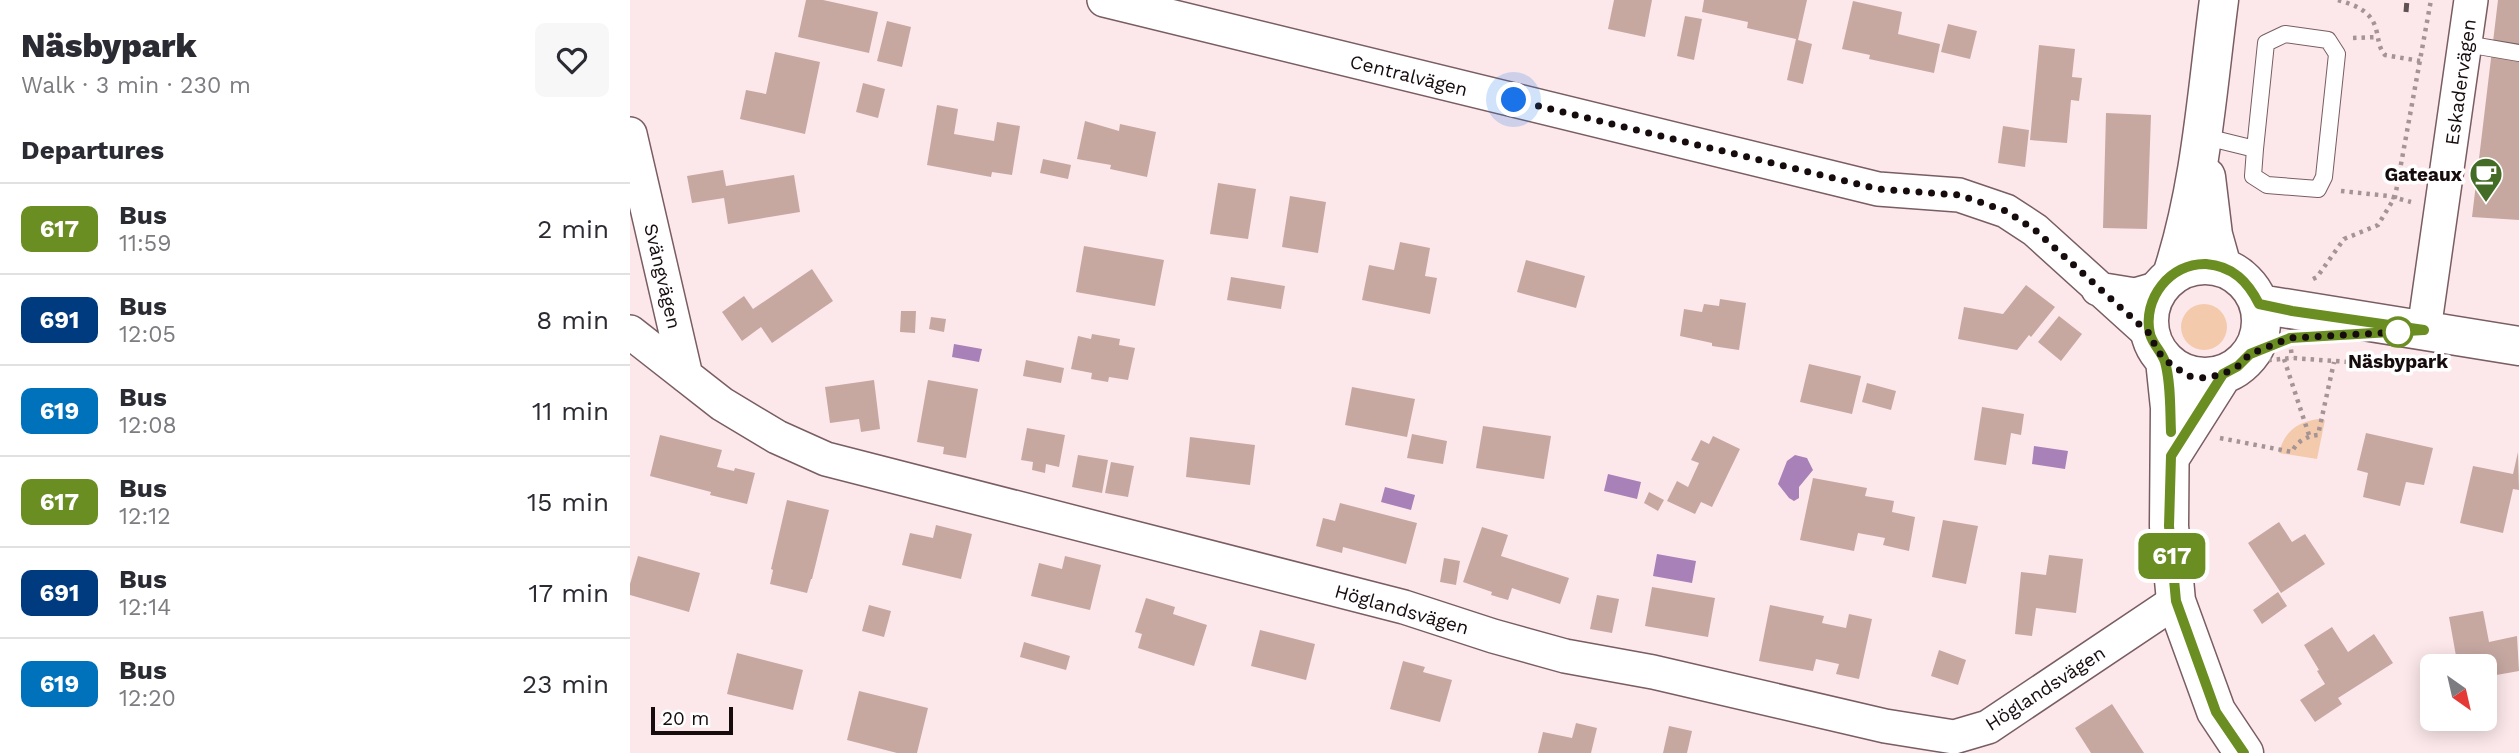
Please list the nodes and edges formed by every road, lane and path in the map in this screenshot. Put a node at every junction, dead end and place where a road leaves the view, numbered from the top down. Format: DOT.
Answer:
graph roads {
  1 [pos="1104,0"];
  2 [pos="2219,0"];
  3 [pos="2338,0"];
  4 [pos="2431,0"];
  5 [pos="2471,0"];
  6 [pos="2478,46"];
  7 [pos="2519,53"];
  8 [pos="2420,61"];
  9 [pos="630,134"];
  10 [pos="2202,138"];
  11 [pos="2255,149"];
  12 [pos="2318,189"];
  13 [pos="2395,197"];
  14 [pos="2221,267"];
  15 [pos="2165,282"];
  16 [pos="2309,282"];
  17 [pos="2098,289"];
  18 [pos="2259,304"];
  19 [pos="2424,330"];
  20 [pos="630,332"];
  21 [pos="2519,346"];
  22 [pos="2158,347"];
  23 [pos="2334,362"];
  24 [pos="2251,365"];
  25 [pos="2442,369"];
  26 [pos="686,376"];
  27 [pos="2309,435"];
  28 [pos="2217,437"];
  29 [pos="2171,456"];
  30 [pos="2176,601"];
  31 [pos="1890,739"];
  32 [pos="2244,753"];
  1 -- 17 [label="street, Centralvägen"];
  2 -- 10 [label="street"];
  3 -- 8 [label="path"];
  4 -- 8 [label="path"];
  5 -- 6 [label="street, Eskadervägen"];
  6 -- 7 [label="lane"];
  6 -- 19 [label="street, Eskadervägen"];
  8 -- 13 [label="path"];
  9 -- 26 [label="street, Svängvägen"];
  10 -- 11 [label="lane"];
  10 -- 14 [label="street"];
  10 -- 15 [label="street"];
  11 -- 12 [label="lane"];
  11 -- 12 [label="lane"];
  12 -- 13 [label="path"];
  13 -- 16 [label="path"];
  14 -- 15 [label="street"];
  14 -- 18 [label="street"];
  15 -- 17 [label="street"];
  15 -- 22 [label="street"];
  17 -- 22 [label="street, Centralvägen"];
  18 -- 19 [label="street"];
  18 -- 24 [label="street"];
  19 -- 21 [label="street"];
  19 -- 24 [label="street"];
  20 -- 26 [label="street, Höglandsvägen"];
  22 -- 24 [label="street"];
  22 -- 29 [label="street"];
  23 -- 24 [label="path"];
  23 -- 25 [label="path"];
  23 -- 27 [label="path"];
  24 -- 27 [label="path"];
  24 -- 29 [label="street"];
  26 -- 31 [label="street, Höglandsvägen"];
  27 -- 28 [label="path"];
  29 -- 30 [label="street"];
  30 -- 31 [label="street, Höglandsvägen"];
  30 -- 32 [label="street"];
}
